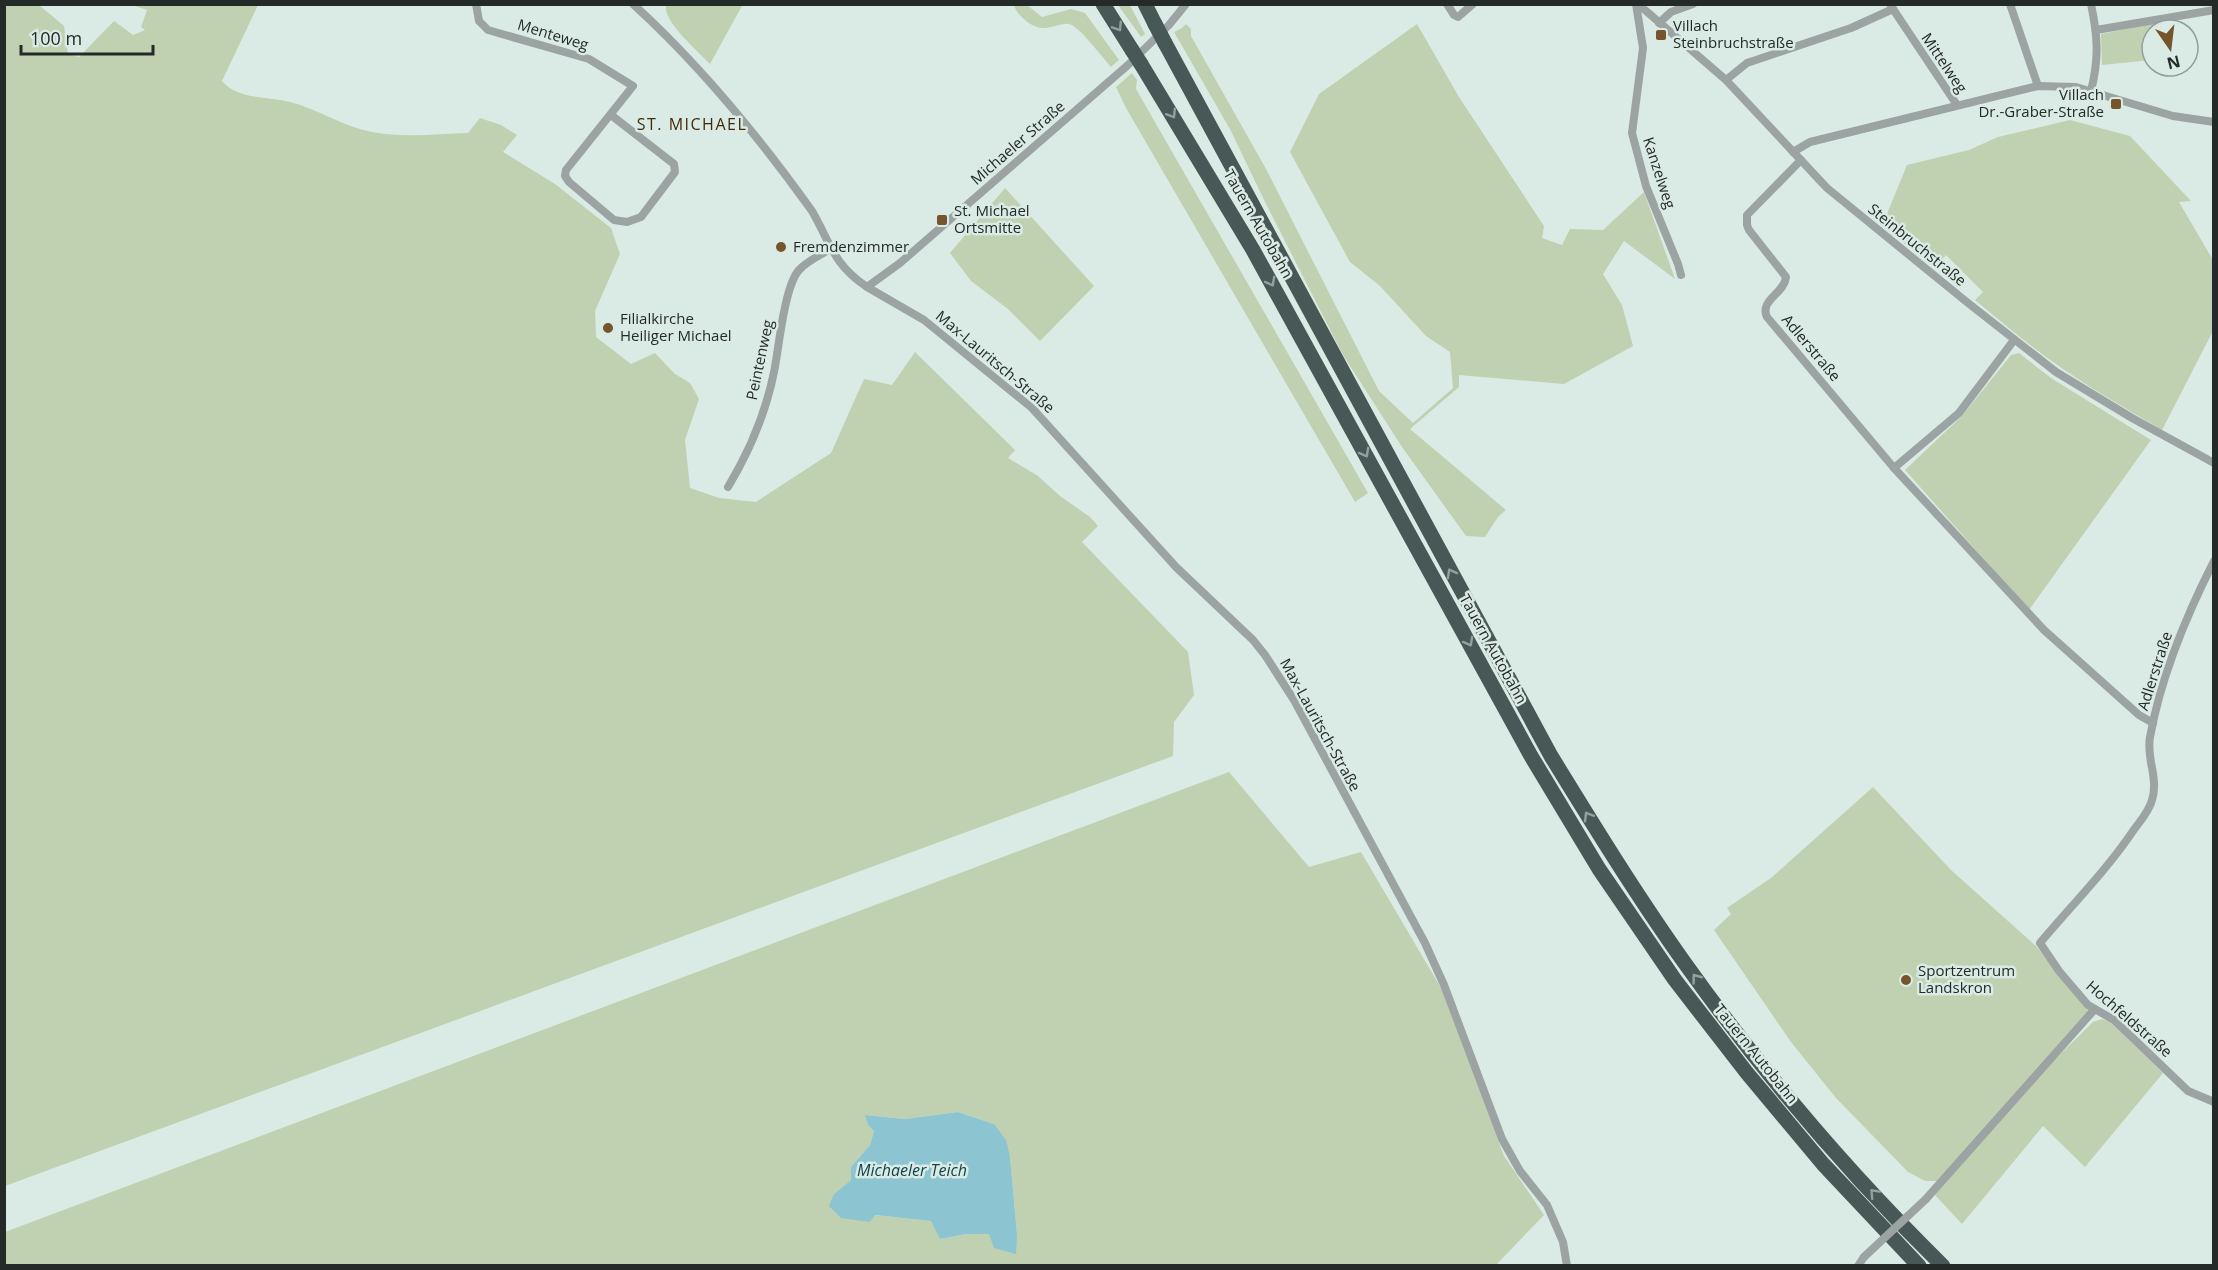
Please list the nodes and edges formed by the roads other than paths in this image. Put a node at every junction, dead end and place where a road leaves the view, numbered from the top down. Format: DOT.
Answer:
graph roads {
  1 [pos="476,4"];
  2 [pos="633,4"];
  3 [pos="1103,4"];
  4 [pos="1145,4"];
  5 [pos="1186,4"];
  6 [pos="1447,4"];
  7 [pos="1473,4"];
  8 [pos="1637,4"];
  9 [pos="1693,4"];
  10 [pos="2010,4"];
  11 [pos="2091,4"];
  12 [pos="1891,7"];
  13 [pos="2214,10"];
  14 [pos="1659,23"];
  15 [pos="2097,30"];
  16 [pos="1726,80"];
  17 [pos="2038,86"];
  18 [pos="2091,91"];
  19 [pos="1957,105"];
  20 [pos="611,115"];
  21 [pos="2214,122"];
  22 [pos="1793,152"];
  23 [pos="1801,160"];
  24 [pos="830,249"];
  25 [pos="1681,275"];
  26 [pos="867,287"];
  27 [pos="2014,340"];
  28 [pos="2214,463"];
  29 [pos="1894,468"];
  30 [pos="728,487"];
  31 [pos="2214,561"];
  32 [pos="2153,723"];
  33 [pos="2040,943"];
  34 [pos="2094,1010"];
  35 [pos="2214,1102"];
  36 [pos="1567,1266"];
  37 [pos="1858,1266"];
  38 [pos="1919,1266"];
  39 [pos="1943,1266"];
  1 -- 20 [label="street, Menteweg"];
  2 -- 24 [label="street"];
  3 -- 38 [label="highway, Tauern Autobahn, one-way, bridge"];
  39 -- 4 [label="highway, Tauern Autobahn, one-way, bridge"];
  5 -- 26 [label="street, Michaeler Straße"];
  6 -- 7 [label="street"];
  8 -- 14 [label="street, Steinbruchstraße"];
  8 -- 25 [label="street, Kanzelweg"];
  9 -- 14 [label="street"];
  10 -- 17 [label="street"];
  11 -- 15 [label="street"];
  12 -- 16 [label="street"];
  12 -- 19 [label="street, Mittelweg"];
  13 -- 15 [label="street"];
  14 -- 16 [label="street, Steinbruchstraße"];
  15 -- 18 [label="street"];
  16 -- 22 [label="street, Steinbruchstraße"];
  17 -- 18 [label="street"];
  17 -- 19 [label="street"];
  18 -- 21 [label="street"];
  19 -- 22 [label="street"];
  20 -- 20 [label="street, Menteweg"];
  22 -- 23 [label="street, Steinbruchstraße"];
  23 -- 27 [label="street, Steinbruchstraße"];
  23 -- 29 [label="street, Adlerstraße"];
  24 -- 26 [label="street"];
  24 -- 30 [label="street, Peintenweg"];
  26 -- 36 [label="street, Max-Lauritsch-Straße"];
  27 -- 28 [label="street, Steinbruchstraße"];
  27 -- 29 [label="street"];
  29 -- 32 [label="street, Adlerstraße"];
  31 -- 32 [label="street, Adlerstraße"];
  32 -- 33 [label="street, Adlerstraße"];
  33 -- 34 [label="street, Hochfeldstraße"];
  34 -- 35 [label="street, Hochfeldstraße"];
  34 -- 37 [label="street, bridge"];
}
